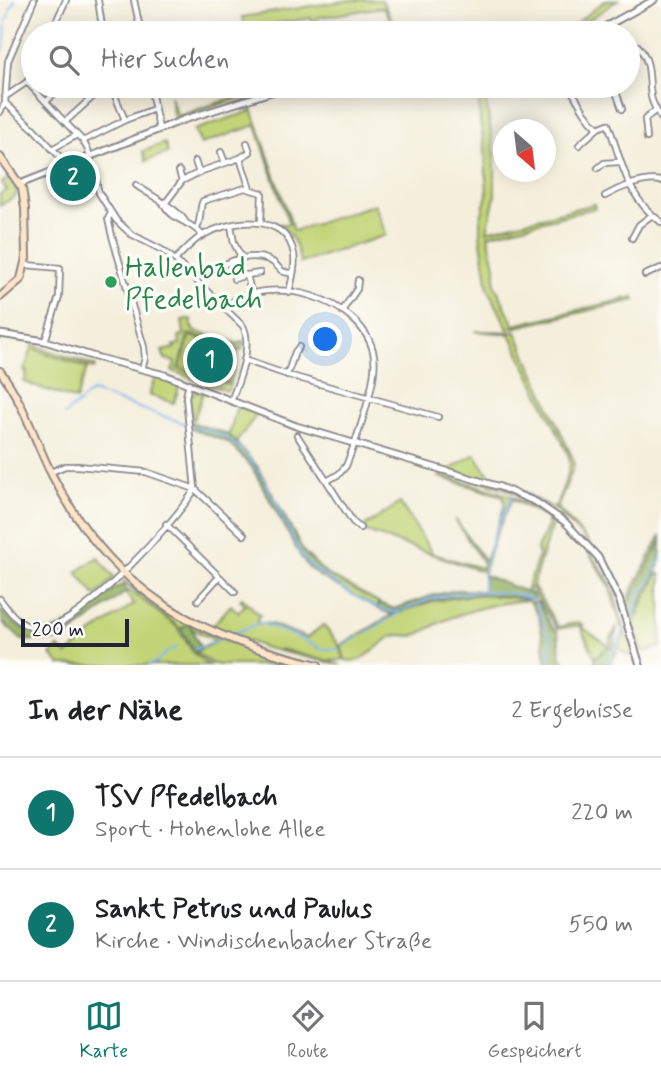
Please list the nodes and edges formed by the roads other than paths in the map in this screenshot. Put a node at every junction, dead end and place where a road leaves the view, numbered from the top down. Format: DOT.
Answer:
graph roads {
  1 [pos="34,0"];
  2 [pos="65,0"];
  3 [pos="97,0"];
  4 [pos="134,0"];
  5 [pos="654,0"];
  6 [pos="25,21"];
  7 [pos="56,21"];
  8 [pos="101,21"];
  9 [pos="138,21"];
  10 [pos="616,21"];
  11 [pos="21,30"];
  12 [pos="640,49"];
  13 [pos="21,87"];
  14 [pos="42,98"];
  15 [pos="50,98"];
  16 [pos="92,98"];
  17 [pos="116,98"];
  18 [pos="153,98"];
  19 [pos="253,98"];
  20 [pos="576,98"];
  21 [pos="618,98"];
  22 [pos="5,100"];
  23 [pos="46,102"];
  24 [pos="155,109"];
  25 [pos="622,109"];
  26 [pos="656,110"];
  27 [pos="0,112"];
  28 [pos="661,118"];
  29 [pos="125,120"];
  30 [pos="65,122"];
  31 [pos="598,128"];
  32 [pos="159,129"];
  33 [pos="77,135"];
  34 [pos="647,138"];
  35 [pos="83,141"];
  36 [pos="247,143"];
  37 [pos="579,145"];
  38 [pos="52,149"];
  39 [pos="221,152"];
  40 [pos="0,157"];
  41 [pos="60,157"];
  42 [pos="90,158"];
  43 [pos="240,158"];
  44 [pos="195,161"];
  45 [pos="619,162"];
  46 [pos="225,163"];
  47 [pos="597,168"];
  48 [pos="179,171"];
  49 [pos="199,173"];
  50 [pos="182,181"];
  51 [pos="661,181"];
  52 [pos="20,184"];
  53 [pos="136,185"];
  54 [pos="630,186"];
  55 [pos="250,189"];
  56 [pos="605,196"];
  57 [pos="164,205"];
  58 [pos="111,213"];
  59 [pos="652,215"];
  60 [pos="261,222"];
  61 [pos="661,222"];
  62 [pos="231,225"];
  63 [pos="197,228"];
  64 [pos="203,236"];
  65 [pos="632,238"];
  66 [pos="242,259"];
  67 [pos="175,260"];
  68 [pos="26,265"];
  69 [pos="661,268"];
  70 [pos="218,270"];
  71 [pos="260,273"];
  72 [pos="293,273"];
  73 [pos="247,275"];
  74 [pos="645,275"];
  75 [pos="233,279"];
  76 [pos="358,280"];
  77 [pos="251,292"];
  78 [pos="289,292"];
  79 [pos="0,297"];
  80 [pos="224,308"];
  81 [pos="342,311"];
  82 [pos="0,334"];
  83 [pos="45,341"];
  84 [pos="299,347"];
  85 [pos="244,360"];
  86 [pos="142,369"];
  87 [pos="0,371"];
  88 [pos="287,375"];
  89 [pos="189,383"];
  90 [pos="368,398"];
  91 [pos="231,401"];
  92 [pos="438,417"];
  93 [pos="297,435"];
  94 [pos="354,445"];
  95 [pos="51,472"];
  96 [pos="327,481"];
  97 [pos="195,489"];
  98 [pos="166,524"];
  99 [pos="360,528"];
  100 [pos="244,535"];
  101 [pos="122,573"];
  102 [pos="219,577"];
  103 [pos="235,592"];
  104 [pos="0,599"];
  105 [pos="198,600"];
  106 [pos="318,665"];
  107 [pos="640,665"];
  1 -- 6 [label="street"];
  2 -- 7 [label="street"];
  3 -- 8 [label="street"];
  4 -- 9 [label="street"];
  5 -- 10 [label="street"];
  11 -- 22 [label="street"];
  12 -- 26 [label="street"];
  13 -- 22 [label="street"];
  14 -- 23 [label="street"];
  15 -- 23 [label="street"];
  16 -- 30 [label="street"];
  17 -- 29 [label="street"];
  18 -- 24 [label="street"];
  19 -- 32 [label="street"];
  20 -- 31 [label="street"];
  21 -- 25 [label="street"];
  22 -- 27 [label="street"];
  22 -- 38 [label="street"];
  23 -- 30 [label="street"];
  24 -- 29 [label="street"];
  24 -- 32 [label="street"];
  26 -- 28 [label="street"];
  26 -- 34 [label="street"];
  29 -- 35 [label="street"];
  30 -- 33 [label="street"];
  31 -- 37 [label="street"];
  31 -- 45 [label="street"];
  32 -- 42 [label="street"];
  33 -- 35 [label="street"];
  33 -- 38 [label="street"];
  35 -- 42 [label="street"];
  36 -- 43 [label="street"];
  38 -- 41 [label="street"];
  39 -- 46 [label="street"];
  40 -- 52 [label="main road"];
  42 -- 52 [label="street"];
  42 -- 58 [label="street"];
  43 -- 46 [label="street"];
  43 -- 55 [label="street"];
  44 -- 49 [label="street"];
  45 -- 47 [label="street"];
  45 -- 54 [label="street"];
  46 -- 49 [label="street"];
  48 -- 50 [label="street"];
  49 -- 50 [label="street"];
  50 -- 57 [label="street"];
  51 -- 54 [label="street"];
  52 -- 68 [label="main road"];
  53 -- 57 [label="street"];
  54 -- 56 [label="street"];
  54 -- 59 [label="street"];
  55 -- 60 [label="street"];
  55 -- 63 [label="street"];
  57 -- 63 [label="street"];
  58 -- 67 [label="street"];
  58 -- 86 [label="street"];
  59 -- 61 [label="street"];
  59 -- 65 [label="street"];
  60 -- 62 [label="street"];
  60 -- 72 [label="street"];
  62 -- 64 [label="street"];
  62 -- 66 [label="street"];
  63 -- 64 [label="street"];
  64 -- 67 [label="street"];
  66 -- 70 [label="street"];
  66 -- 72 [label="street"];
  67 -- 80 [label="street"];
  68 -- 79 [label="main road"];
  68 -- 83 [label="street"];
  69 -- 74 [label="street"];
  71 -- 73 [label="street"];
  72 -- 78 [label="street"];
  73 -- 75 [label="street"];
  73 -- 77 [label="street"];
  76 -- 81 [label="street"];
  77 -- 78 [label="street"];
  77 -- 80 [label="street"];
  78 -- 81 [label="street"];
  80 -- 85 [label="street"];
  81 -- 90 [label="street"];
  82 -- 83 [label="street"];
  83 -- 86 [label="street"];
  84 -- 88 [label="street"];
  85 -- 88 [label="street"];
  85 -- 91 [label="street"];
  86 -- 89 [label="street"];
  87 -- 95 [label="main road"];
  88 -- 90 [label="street"];
  89 -- 91 [label="street"];
  89 -- 97 [label="street"];
  90 -- 92 [label="street"];
  90 -- 94 [label="street"];
  91 -- 94 [label="street"];
  93 -- 96 [label="street"];
  94 -- 96 [label="street"];
  94 -- 107 [label="street"];
  95 -- 97 [label="street"];
  95 -- 101 [label="main road"];
  96 -- 99 [label="street"];
  97 -- 98 [label="street"];
  97 -- 100 [label="street"];
  98 -- 101 [label="street"];
  98 -- 102 [label="street"];
  101 -- 104 [label="street"];
  101 -- 106 [label="main road"];
  102 -- 103 [label="street"];
  102 -- 105 [label="street"];
}
